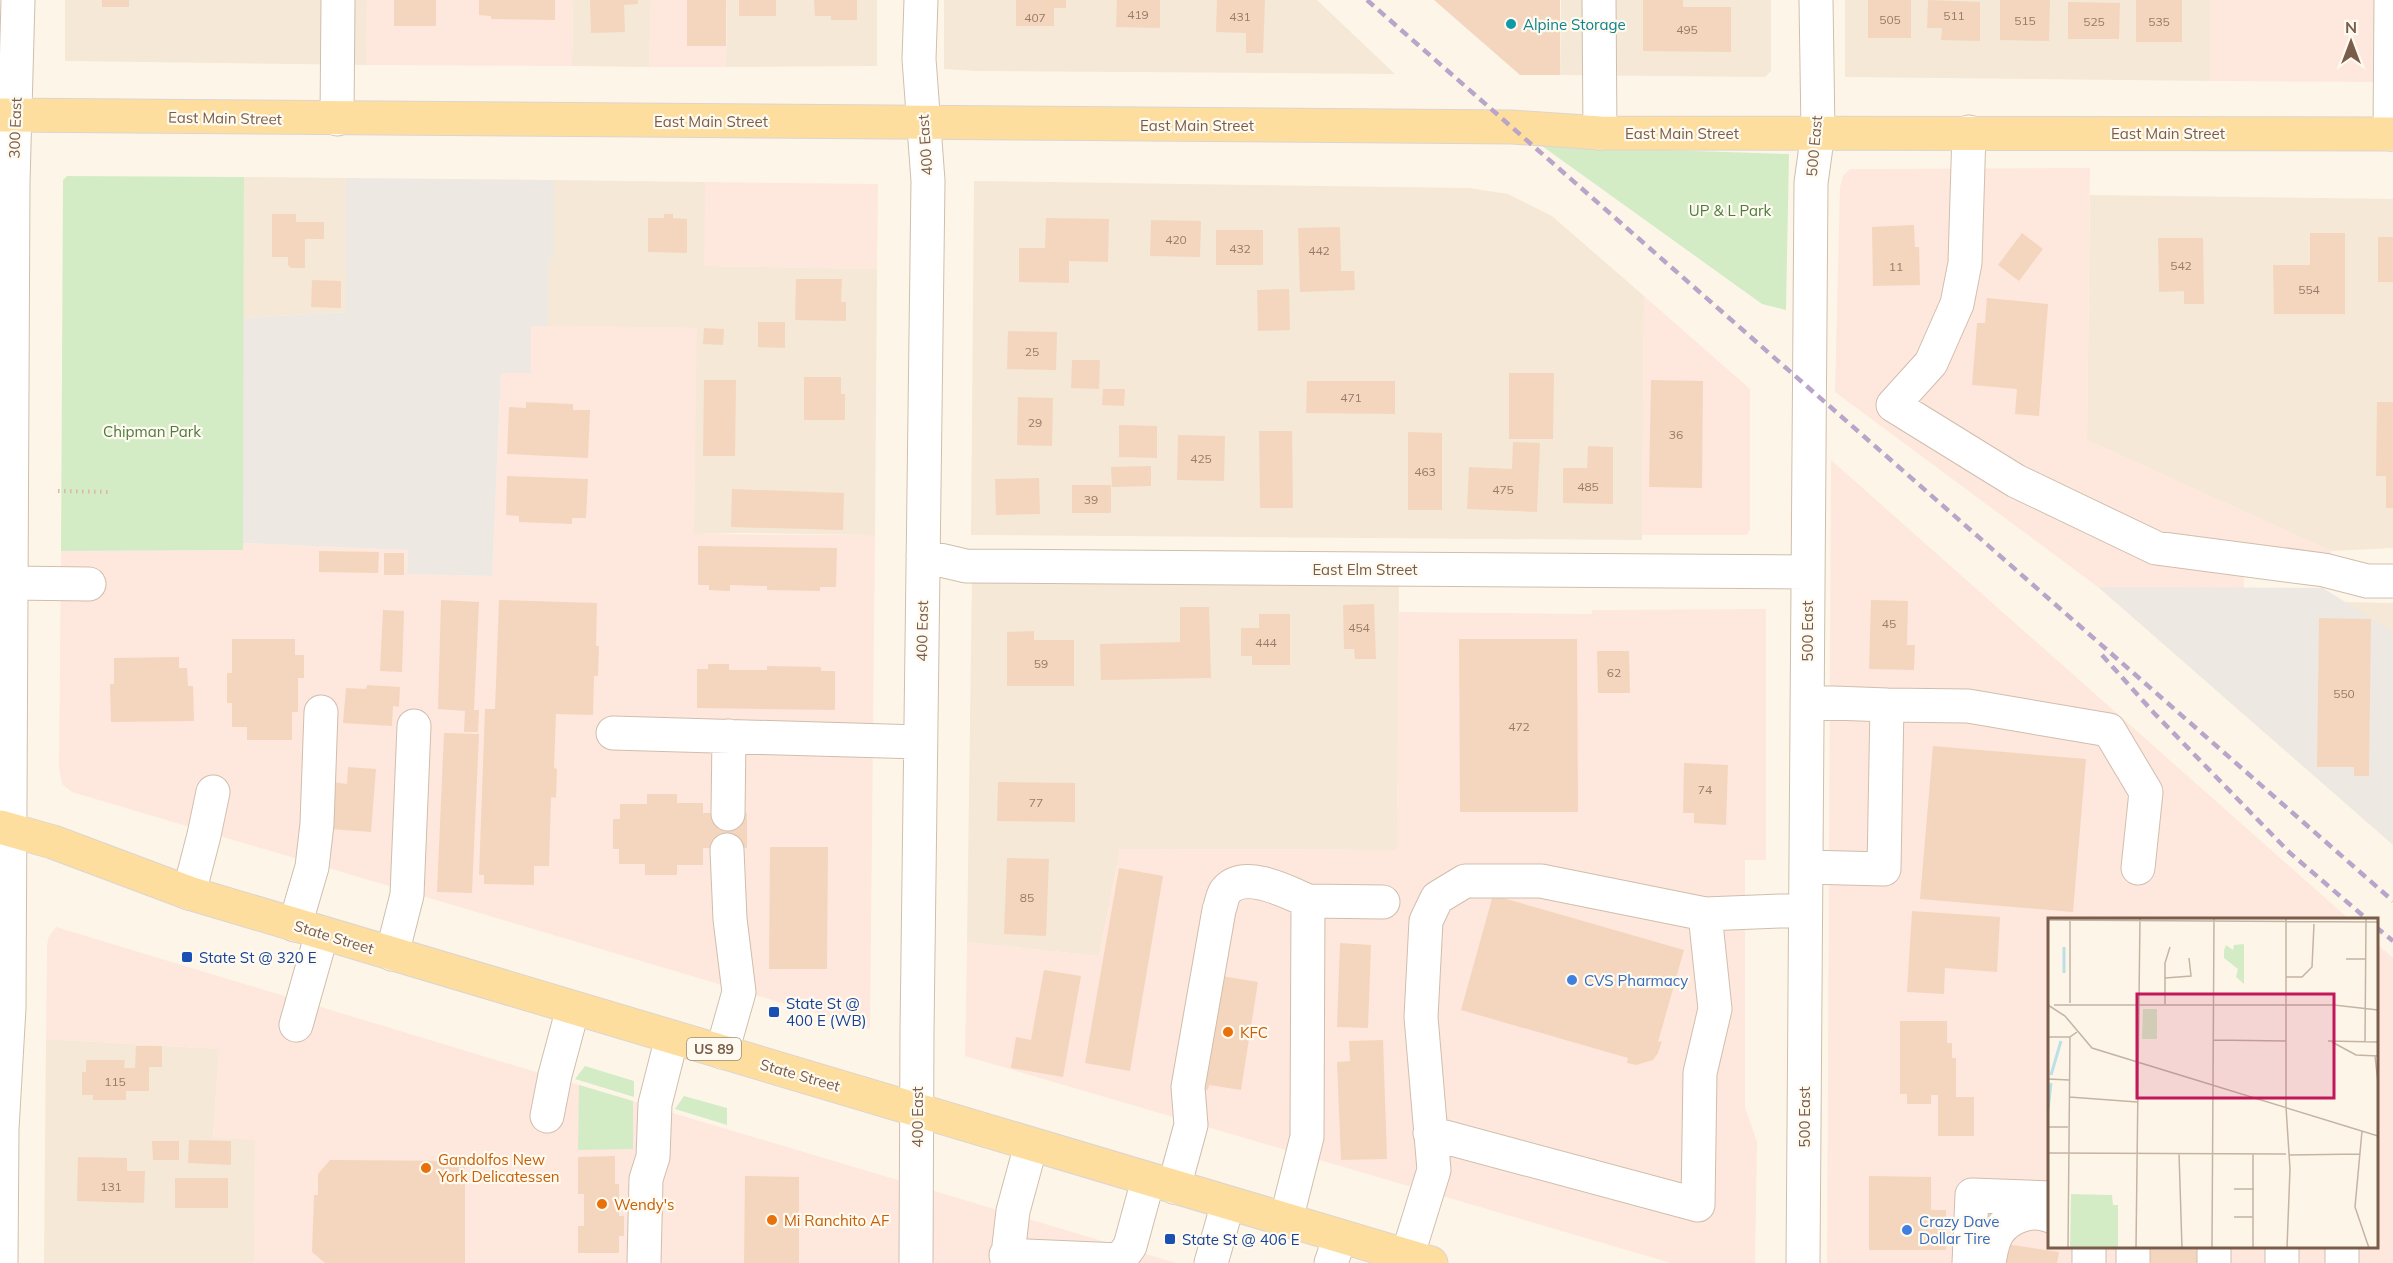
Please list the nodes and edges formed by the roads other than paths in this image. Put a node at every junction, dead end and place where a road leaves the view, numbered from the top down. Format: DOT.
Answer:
graph roads {
  1 [pos="18,0"];
  2 [pos="338,0"];
  3 [pos="921,0"];
  4 [pos="1599,0"];
  5 [pos="1816,0"];
  6 [pos="2391,0"];
  7 [pos="8,115"];
  8 [pos="337,119"];
  9 [pos="924,123"];
  10 [pos="1818,132"];
  11 [pos="1969,132"];
  12 [pos="1600,133"];
  13 [pos="2392,134"];
  14 [pos="6,374"];
  15 [pos="6,468"];
  16 [pos="923,556"];
  17 [pos="1808,572"];
  18 [pos="11,583"];
  19 [pos="89,584"];
  20 [pos="2384,587"];
  21 [pos="5,643"];
  22 [pos="1807,702"];
  23 [pos="1887,705"];
  24 [pos="321,712"];
  25 [pos="414,726"];
  26 [pos="613,733"];
  27 [pos="729,736"];
  28 [pos="920,742"];
  29 [pos="213,792"];
  30 [pos="728,814"];
  31 [pos="5,828"];
  32 [pos="727,850"];
  33 [pos="1806,867"];
  34 [pos="2138,868"];
  35 [pos="189,893"];
  36 [pos="1308,901"];
  37 [pos="1383,902"];
  38 [pos="1805,910"];
  39 [pos="1705,914"];
  40 [pos="308,929"];
  41 [pos="5,947"];
  42 [pos="392,954"];
  43 [pos="573,1008"];
  44 [pos="296,1025"];
  45 [pos="672,1037"];
  46 [pos="722,1052"];
  47 [pos="917,1110"];
  48 [pos="547,1116"];
  49 [pos="1430,1132"];
  50 [pos="1031,1145"];
  51 [pos="1161,1184"];
  52 [pos="2048,1198"];
  53 [pos="1228,1203"];
  54 [pos="2048,1216"];
  55 [pos="1286,1220"];
  56 [pos="1336,1250"];
  57 [pos="1006,1259"];
  58 [pos="1419,1260"];
  59 [pos="1119,1262"];
  60 [pos="2,1263"];
  61 [pos="644,1263"];
  62 [pos="916,1263"];
  63 [pos="1211,1263"];
  64 [pos="1803,1263"];
  65 [pos="1970,1263"];
  66 [pos="1989,1263"];
  1 -- 7 [label="street, 300 East"];
  2 -- 8 [label="street"];
  3 -- 9 [label="street, 400 East"];
  4 -- 12 [label="street"];
  5 -- 10 [label="street, 500 East"];
  6 -- 13 [label="street"];
  7 -- 8 [label="main road, East Main Street"];
  7 -- 14 [label="street, 300 East"];
  8 -- 9 [label="main road, East Main Street"];
  9 -- 12 [label="main road, East Main Street"];
  9 -- 16 [label="street, 400 East"];
  10 -- 11 [label="main road, East Main Street"];
  10 -- 12 [label="main road, East Main Street"];
  10 -- 17 [label="street, 500 East"];
  11 -- 13 [label="main road, East Main Street"];
  11 -- 20 [label="street"];
  14 -- 15 [label="street, 300 East"];
  15 -- 18 [label="street, 300 East"];
  16 -- 17 [label="street, East Elm Street"];
  16 -- 28 [label="street, 400 East"];
  17 -- 22 [label="street, 500 East"];
  18 -- 19 [label="street"];
  18 -- 21 [label="street, 300 East"];
  21 -- 31 [label="street, 300 East"];
  22 -- 23 [label="street"];
  22 -- 33 [label="street, 500 East"];
  23 -- 33 [label="street"];
  23 -- 34 [label="street"];
  24 -- 40 [label="street"];
  25 -- 42 [label="street"];
  26 -- 27 [label="street"];
  27 -- 28 [label="street"];
  27 -- 30 [label="street"];
  28 -- 47 [label="street, 400 East"];
  29 -- 35 [label="street"];
  31 -- 35 [label="main road, State Street / US 89"];
  31 -- 41 [label="street, 300 East"];
  32 -- 46 [label="street"];
  33 -- 38 [label="street, 500 East"];
  35 -- 40 [label="main road, State Street / US 89"];
  36 -- 37 [label="street"];
  36 -- 51 [label="street"];
  36 -- 55 [label="street"];
  38 -- 39 [label="street"];
  38 -- 64 [label="street, 500 East"];
  39 -- 49 [label="street"];
  39 -- 49 [label="street"];
  40 -- 42 [label="main road, State Street / US 89"];
  40 -- 44 [label="street"];
  41 -- 60 [label="street, 300 East"];
  42 -- 43 [label="main road, State Street / US 89"];
  43 -- 45 [label="main road, State Street / US 89"];
  43 -- 48 [label="street"];
  45 -- 46 [label="main road, State Street / US 89"];
  45 -- 61 [label="street"];
  46 -- 47 [label="main road, State Street / US 89"];
  47 -- 50 [label="main road, State Street / US 89"];
  47 -- 62 [label="street, 400 East"];
  49 -- 58 [label="street"];
  50 -- 51 [label="main road, State Street / US 89"];
  50 -- 57 [label="street"];
  51 -- 53 [label="main road, State Street / US 89"];
  51 -- 59 [label="street"];
  52 -- 65 [label="street"];
  53 -- 55 [label="main road, State Street / US 89"];
  53 -- 63 [label="street"];
  54 -- 66 [label="street"];
  55 -- 56 [label="main road, State Street / US 89"];
  56 -- 58 [label="main road, State Street / US 89"];
  57 -- 59 [label="street"];
}
